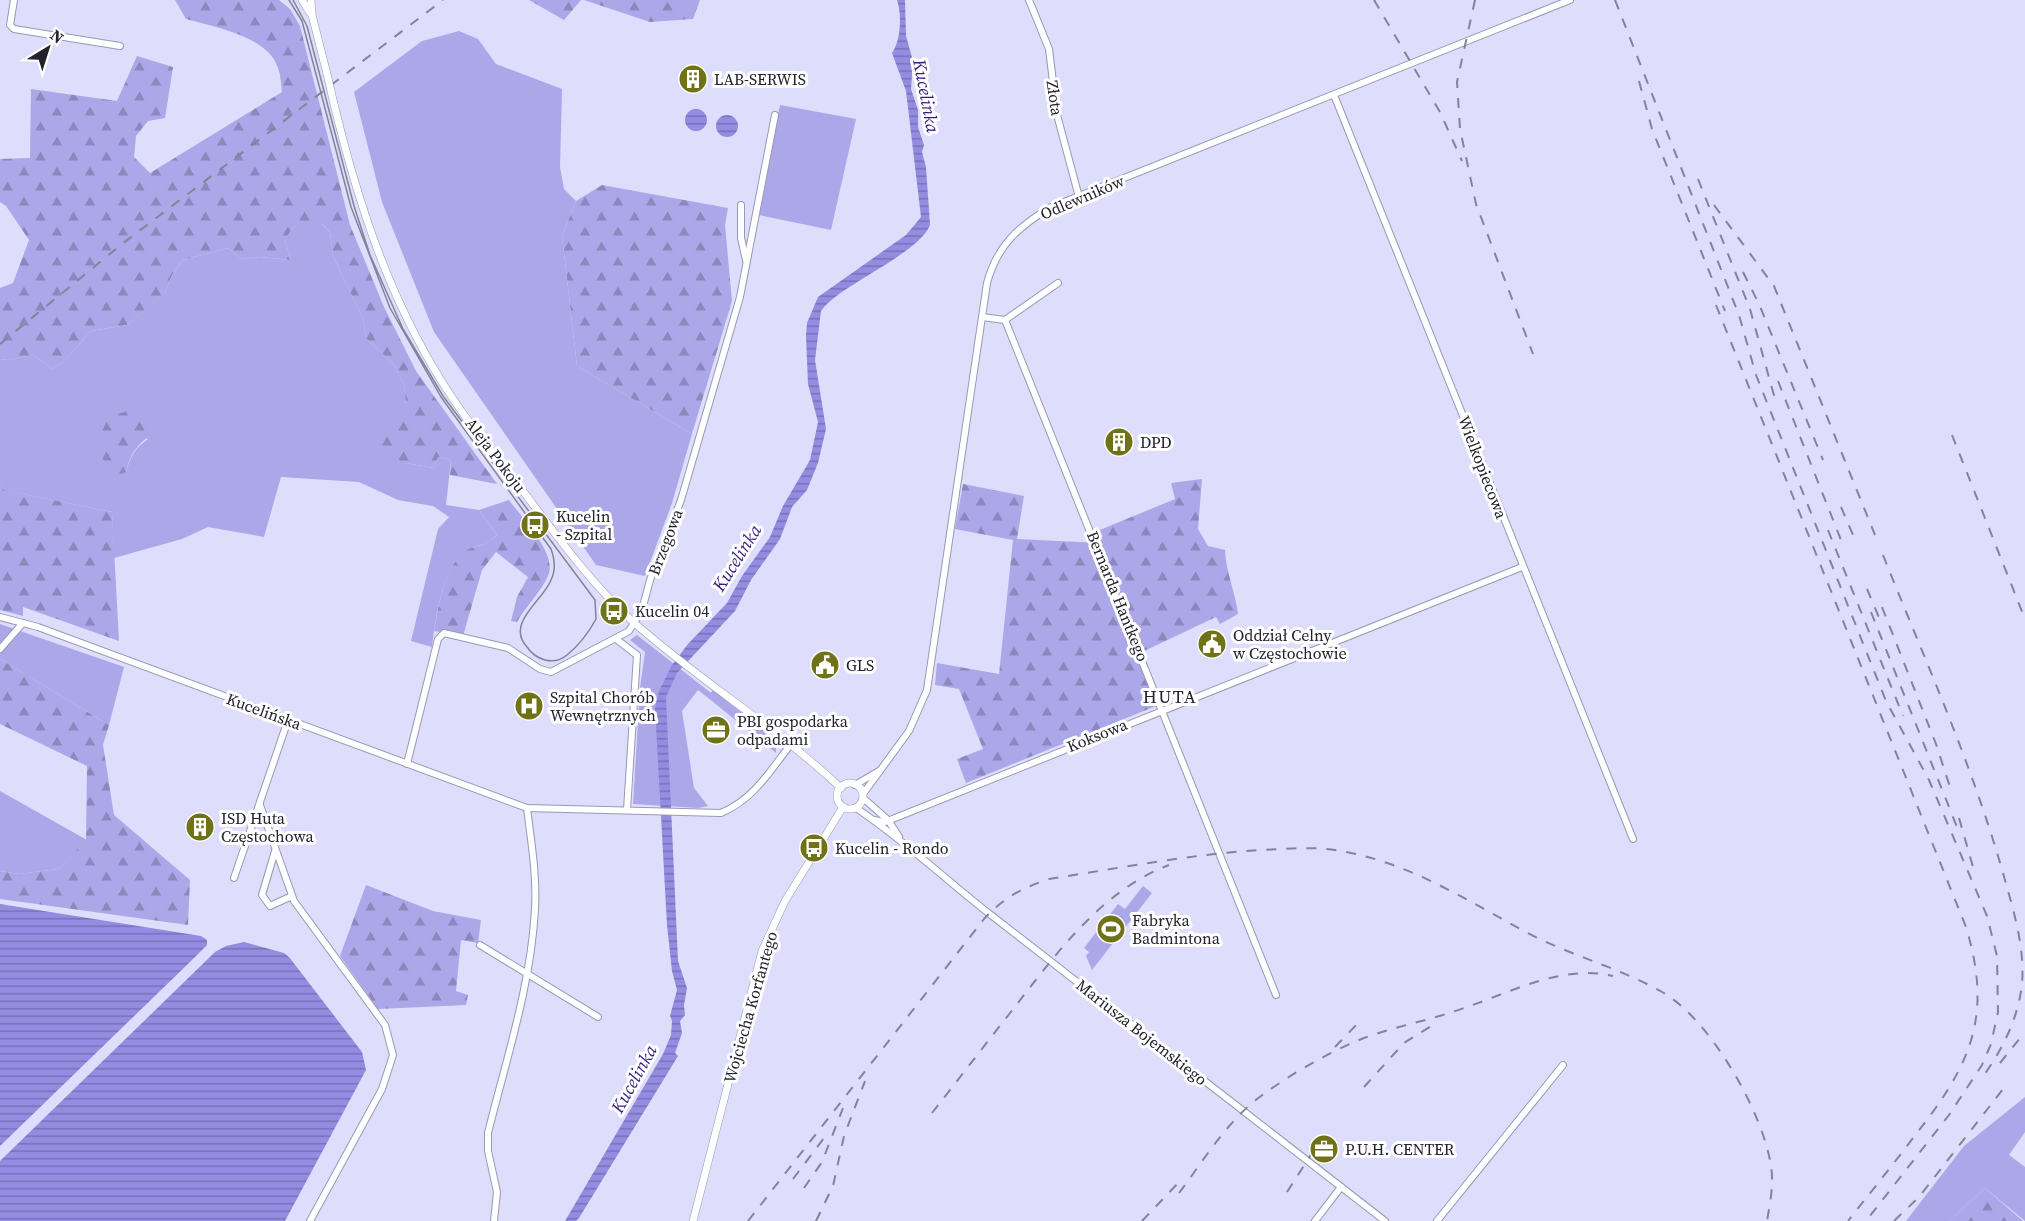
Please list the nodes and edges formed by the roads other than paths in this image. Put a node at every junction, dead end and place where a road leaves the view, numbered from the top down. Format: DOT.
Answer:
graph roads {
  1 [pos="14,0"];
  2 [pos="303,0"];
  3 [pos="311,0"];
  4 [pos="1029,0"];
  5 [pos="1570,0"];
  6 [pos="312,15"];
  7 [pos="120,46"];
  8 [pos="1334,95"];
  9 [pos="775,115"];
  10 [pos="1079,197"];
  11 [pos="741,206"];
  12 [pos="747,261"];
  13 [pos="1058,283"];
  14 [pos="982,317"];
  15 [pos="1005,320"];
  16 [pos="1522,567"];
  17 [pos="0,617"];
  18 [pos="634,622"];
  19 [pos="23,623"];
  20 [pos="616,639"];
  21 [pos="0,649"];
  22 [pos="1162,709"];
  23 [pos="288,720"];
  24 [pos="791,744"];
  25 [pos="407,764"];
  26 [pos="886,766"];
  27 [pos="855,785"];
  28 [pos="841,788"];
  29 [pos="863,796"];
  30 [pos="260,806"];
  31 [pos="843,807"];
  32 [pos="527,808"];
  33 [pos="856,808"];
  34 [pos="627,810"];
  35 [pos="874,820"];
  36 [pos="888,820"];
  37 [pos="1633,839"];
  38 [pos="901,840"];
  39 [pos="275,851"];
  40 [pos="234,878"];
  41 [pos="292,896"];
  42 [pos="480,945"];
  43 [pos="525,972"];
  44 [pos="1276,995"];
  45 [pos="598,1017"];
  46 [pos="1563,1065"];
  47 [pos="1341,1187"];
  48 [pos="310,1221"];
  49 [pos="494,1221"];
  50 [pos="693,1221"];
  51 [pos="1315,1221"];
  52 [pos="1385,1221"];
  53 [pos="1437,1221"];
  1 -- 7 [label="street"];
  2 -- 6 [label="street, Aleja Pokoju"];
  3 -- 6 [label="street, Aleja Pokoju"];
  4 -- 10 [label="street, Złota"];
  5 -- 8 [label="street, Odlewników"];
  6 -- 18 [label="street, Aleja Pokoju, bridge"];
  8 -- 10 [label="street, Odlewników"];
  8 -- 16 [label="street, Wielkopiecowa"];
  9 -- 12 [label="street, Brzegowa"];
  10 -- 14 [label="street, Odlewników"];
  11 -- 12 [label="street, Brzegowa"];
  12 -- 18 [label="street, Brzegowa"];
  13 -- 15 [label="street"];
  14 -- 15 [label="street"];
  14 -- 26 [label="street, Odlewników"];
  15 -- 22 [label="street, Bernarda Hantkego"];
  16 -- 22 [label="street, Koksowa"];
  16 -- 37 [label="street, Wielkopiecowa"];
  17 -- 19 [label="street, Kucelińska"];
  18 -- 20 [label="street, Brzegowa"];
  18 -- 24 [label="street, Aleja Pokoju"];
  19 -- 21 [label="street"];
  19 -- 23 [label="street, Kucelińska"];
  20 -- 25 [label="street, Brzegowa"];
  20 -- 34 [label="street"];
  22 -- 36 [label="street, Koksowa"];
  22 -- 44 [label="street, Bernarda Hantkego"];
  23 -- 25 [label="street, Kucelińska"];
  23 -- 30 [label="street"];
  24 -- 28 [label="street, Aleja Pokoju"];
  24 -- 34 [label="street, Kucelińska"];
  25 -- 32 [label="street, Kucelińska"];
  26 -- 27 [label="street, Odlewników"];
  26 -- 29 [label="street, Odlewników"];
  27 -- 28 [label="street"];
  27 -- 29 [label="street"];
  28 -- 31 [label="street"];
  29 -- 33 [label="street"];
  29 -- 36 [label="street, Mariusza Bojemskiego"];
  30 -- 39 [label="street"];
  30 -- 40 [label="street"];
  31 -- 33 [label="street"];
  31 -- 50 [label="street, Wojciecha Korfantego"];
  32 -- 34 [label="street, Kucelińska"];
  32 -- 43 [label="street"];
  33 -- 35 [label="street, Mariusza Bojemskiego"];
  35 -- 36 [label="street, Koksowa"];
  35 -- 38 [label="street, Mariusza Bojemskiego"];
  36 -- 38 [label="street, Mariusza Bojemskiego"];
  38 -- 47 [label="street, Mariusza Bojemskiego"];
  39 -- 41 [label="street"];
  39 -- 41 [label="street"];
  41 -- 48 [label="street"];
  42 -- 43 [label="street"];
  43 -- 45 [label="street"];
  43 -- 49 [label="street"];
  46 -- 53 [label="street"];
  47 -- 51 [label="street"];
  47 -- 52 [label="street, Mariusza Bojemskiego"];
}
